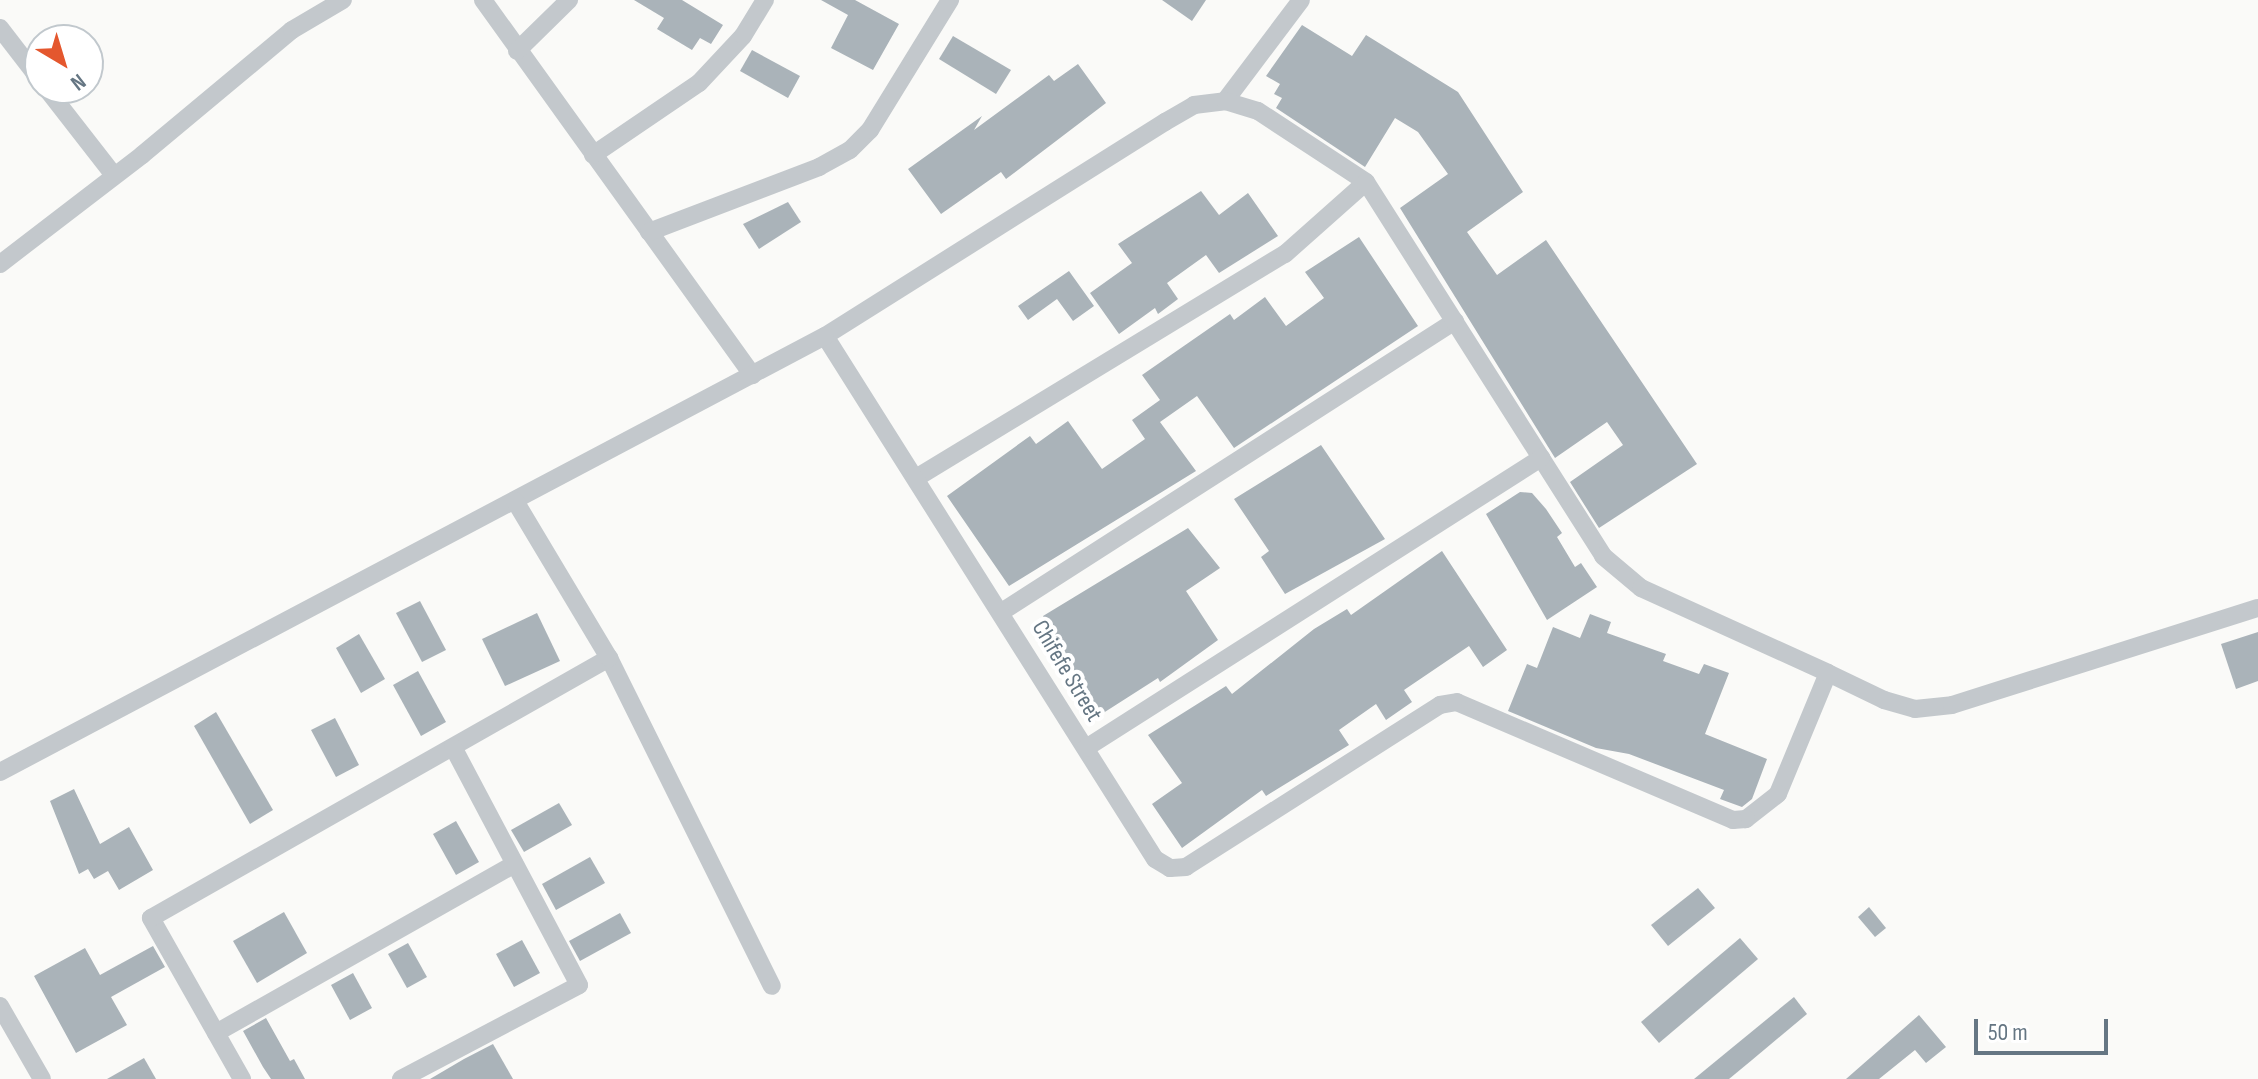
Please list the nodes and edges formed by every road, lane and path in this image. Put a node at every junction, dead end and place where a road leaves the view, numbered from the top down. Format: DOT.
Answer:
graph roads {
  1 [pos="343,0"];
  2 [pos="483,0"];
  3 [pos="569,0"];
  4 [pos="765,0"];
  5 [pos="950,0"];
  6 [pos="1301,0"];
  7 [pos="0,28"];
  8 [pos="517,51"];
  9 [pos="24,59"];
  10 [pos="1225,101"];
  11 [pos="58,104"];
  12 [pos="593,155"];
  13 [pos="113,174"];
  14 [pos="1366,182"];
  15 [pos="649,232"];
  16 [pos="0,264"];
  17 [pos="1455,321"];
  18 [pos="825,336"];
  19 [pos="752,375"];
  20 [pos="1541,458"];
  21 [pos="916,478"];
  22 [pos="515,501"];
  23 [pos="2258,608"];
  24 [pos="1003,611"];
  25 [pos="609,658"];
  26 [pos="1828,673"];
  27 [pos="453,747"];
  28 [pos="1086,748"];
  29 [pos="0,772"];
  30 [pos="515,864"];
  31 [pos="772,986"];
  32 [pos="0,1006"];
  33 [pos="216,1033"];
  34 [pos="42,1079"];
  35 [pos="242,1079"];
  36 [pos="401,1079"];
  1 -- 13 [label="street"];
  2 -- 8 [label="street"];
  3 -- 8 [label="street"];
  4 -- 12 [label="street"];
  5 -- 15 [label="street"];
  6 -- 10 [label="street"];
  7 -- 9 [label="street"];
  8 -- 12 [label="street"];
  10 -- 14 [label="street"];
  10 -- 18 [label="street"];
  11 -- 13 [label="street"];
  12 -- 15 [label="street"];
  13 -- 16 [label="street"];
  14 -- 17 [label="street"];
  14 -- 21 [label="street"];
  15 -- 19 [label="street"];
  17 -- 20 [label="street"];
  17 -- 24 [label="street"];
  18 -- 19 [label="street"];
  18 -- 21 [label="street, Chifefe Street"];
  19 -- 22 [label="street"];
  20 -- 26 [label="street"];
  20 -- 28 [label="street"];
  21 -- 24 [label="street, Chifefe Street"];
  22 -- 25 [label="street"];
  22 -- 29 [label="street"];
  23 -- 26 [label="street"];
  24 -- 28 [label="street, Chifefe Street"];
  25 -- 27 [label="street"];
  25 -- 31 [label="street"];
  26 -- 28 [label="street, Chifefe Street"];
  27 -- 30 [label="street"];
  27 -- 33 [label="street"];
  30 -- 33 [label="street"];
  30 -- 36 [label="street"];
  32 -- 34 [label="street"];
  33 -- 35 [label="street"];
}
